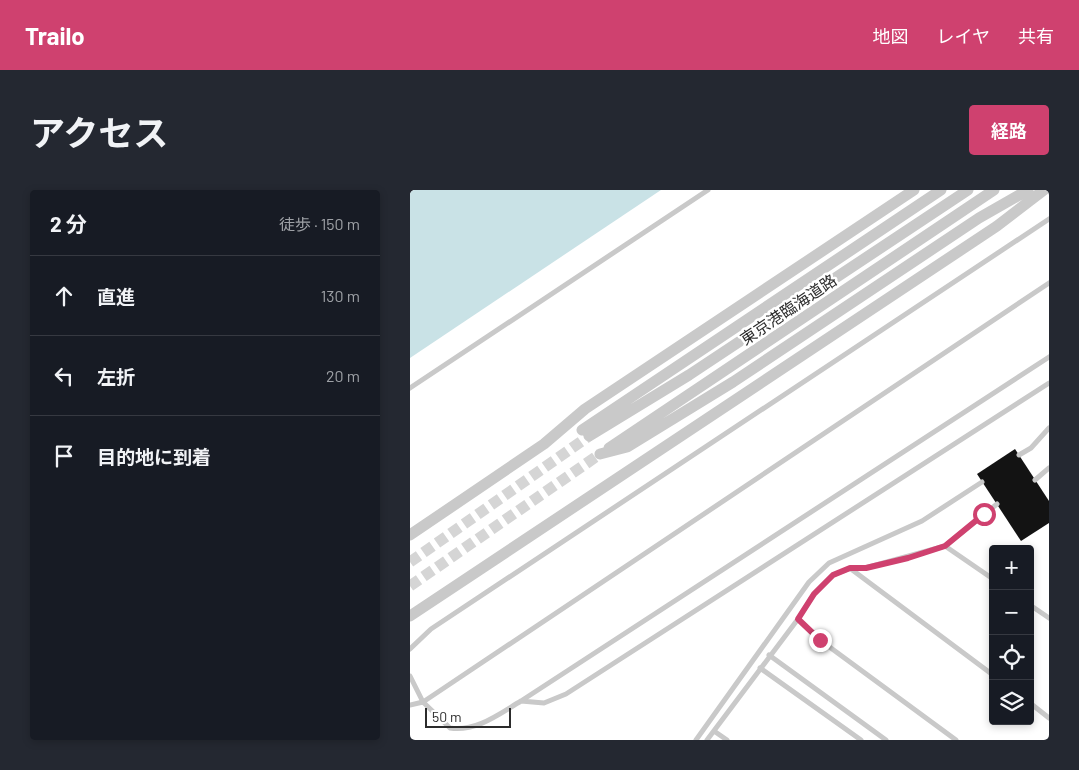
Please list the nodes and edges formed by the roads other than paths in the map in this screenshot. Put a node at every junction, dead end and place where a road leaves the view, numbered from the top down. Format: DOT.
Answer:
graph roads {
  1 [pos="708,190"];
  2 [pos="914,190"];
  3 [pos="941,190"];
  4 [pos="968,190"];
  5 [pos="994,190"];
  6 [pos="1028,190"];
  7 [pos="1044,190"];
  8 [pos="1049,219"];
  9 [pos="1049,283"];
  10 [pos="1049,357"];
  11 [pos="1049,383"];
  12 [pos="410,388"];
  13 [pos="1049,428"];
  14 [pos="1019,455"];
  15 [pos="1049,468"];
  16 [pos="1035,480"];
  17 [pos="982,482"];
  18 [pos="997,504"];
  19 [pos="410,535"];
  20 [pos="945,546"];
  21 [pos="850,568"];
  22 [pos="989,576"];
  23 [pos="1034,608"];
  24 [pos="410,616"];
  25 [pos="1049,618"];
  26 [pos="798,619"];
  27 [pos="410,649"];
  28 [pos="769,655"];
  29 [pos="760,668"];
  30 [pos="989,672"];
  31 [pos="410,676"];
  32 [pos="521,701"];
  33 [pos="423,702"];
  34 [pos="410,705"];
  35 [pos="1034,707"];
  36 [pos="1049,718"];
  37 [pos="714,731"];
  38 [pos="696,740"];
  39 [pos="707,740"];
  40 [pos="727,740"];
  41 [pos="861,740"];
  42 [pos="886,740"];
  43 [pos="956,740"];
  1 -- 12 [label="lane"];
  2 -- 19 [label="street"];
  3 -- 4 [label="street, 東京港臨海道路"];
  5 -- 6 [label="street, 東京港臨海道路"];
  7 -- 24 [label="street"];
  8 -- 27 [label="lane"];
  9 -- 33 [label="lane"];
  10 -- 32 [label="lane"];
  11 -- 32 [label="lane"];
  13 -- 14 [label="lane"];
  15 -- 16 [label="lane"];
  17 -- 38 [label="lane"];
  18 -- 20 [label="lane"];
  20 -- 21 [label="lane"];
  20 -- 22 [label="lane"];
  21 -- 26 [label="lane"];
  21 -- 30 [label="lane"];
  23 -- 25 [label="lane"];
  26 -- 28 [label="lane"];
  26 -- 43 [label="lane"];
  28 -- 29 [label="lane"];
  28 -- 42 [label="lane"];
  29 -- 37 [label="lane"];
  29 -- 41 [label="lane"];
  31 -- 33 [label="lane"];
  32 -- 33 [label="lane"];
  33 -- 34 [label="lane"];
  35 -- 36 [label="lane"];
  37 -- 39 [label="lane"];
  37 -- 40 [label="lane"];
}
